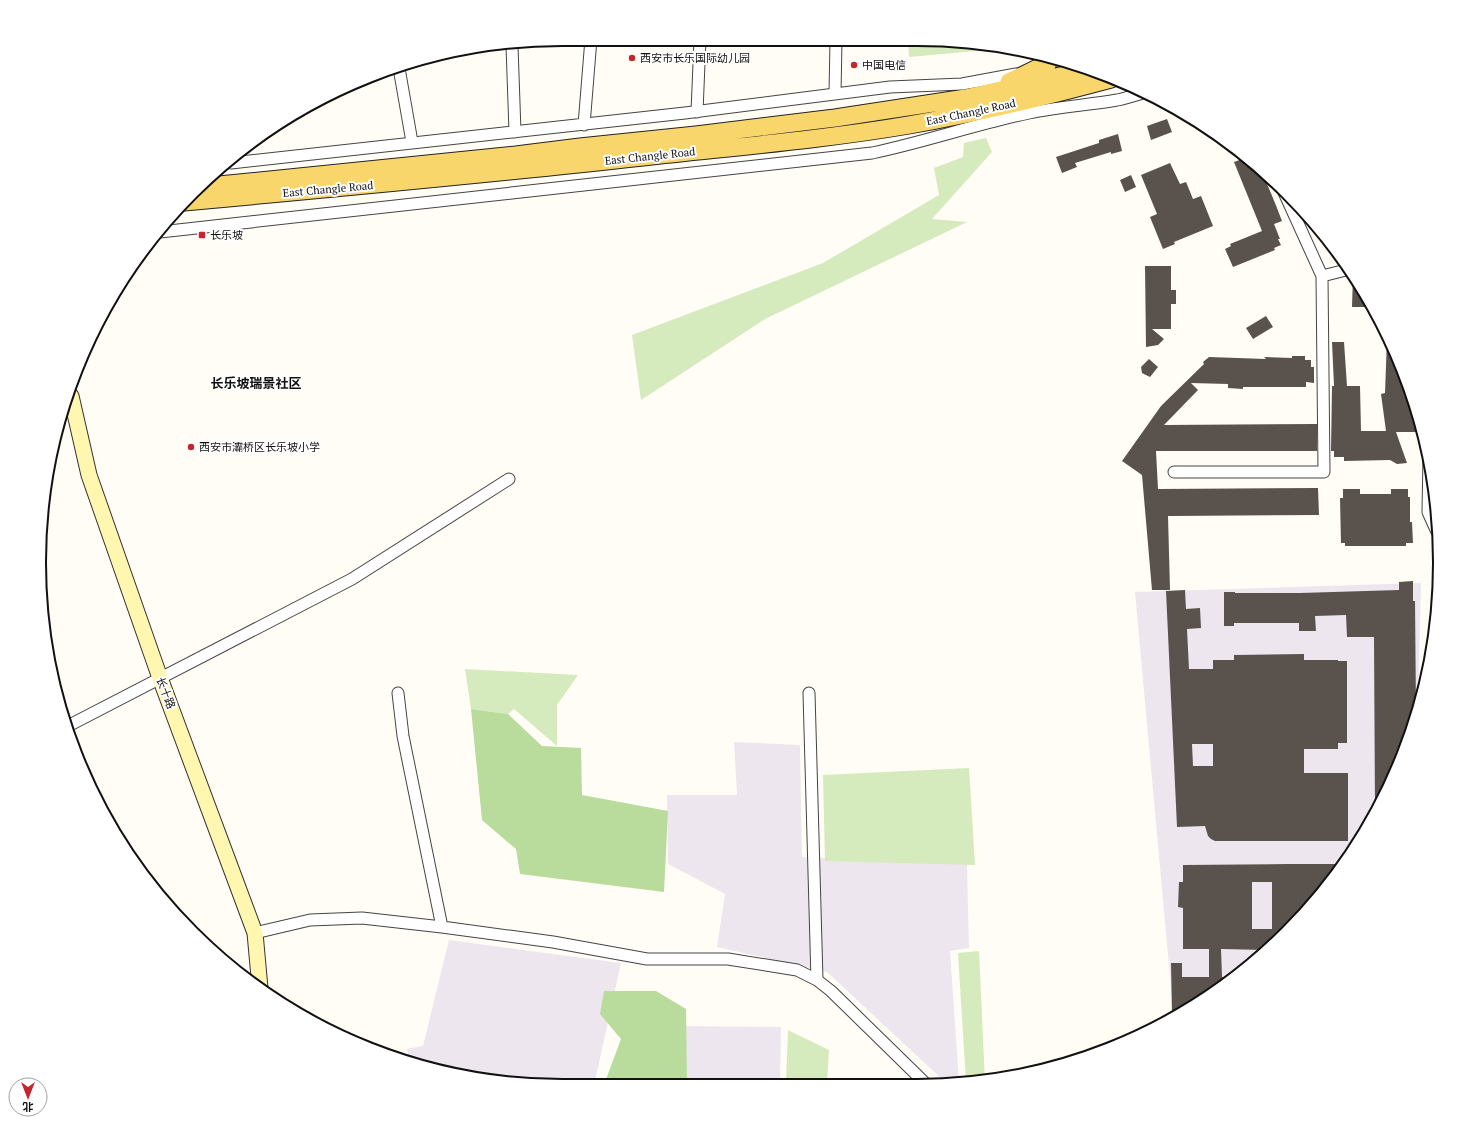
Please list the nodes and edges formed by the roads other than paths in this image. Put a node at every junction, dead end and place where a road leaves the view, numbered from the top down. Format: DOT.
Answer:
graph roads {
  1 [pos="590,46"];
  2 [pos="700,46"];
  3 [pos="836,46"];
  4 [pos="512,48"];
  5 [pos="1047,63"];
  6 [pos="1048,63"];
  7 [pos="400,72"];
  8 [pos="1079,72"];
  9 [pos="1104,81"];
  10 [pos="835,94"];
  11 [pos="982,95"];
  12 [pos="1136,95"];
  13 [pos="698,112"];
  14 [pos="584,125"];
  15 [pos="515,132"];
  16 [pos="412,142"];
  17 [pos="236,162"];
  18 [pos="209,186"];
  19 [pos="193,201"];
  20 [pos="1290,206"];
  21 [pos="167,231"];
  22 [pos="1342,271"];
  23 [pos="1322,276"];
  24 [pos="72,400"];
  25 [pos="1174,472"];
  26 [pos="509,479"];
  27 [pos="1428,492"];
  28 [pos="1431,519"];
  29 [pos="160,678"];
  30 [pos="398,692"];
  31 [pos="809,692"];
  32 [pos="72,725"];
  33 [pos="442,927"];
  34 [pos="255,933"];
  35 [pos="259,980"];
  36 [pos="817,980"];
  37 [pos="921,1079"];
  1 -- 14 [label="street"];
  2 -- 13 [label="street"];
  3 -- 10 [label="street"];
  4 -- 15 [label="street"];
  5 -- 10 [label="street"];
  6 -- 11 [label="main road"];
  7 -- 16 [label="street"];
  8 -- 11 [label="main road, East Changle Road"];
  9 -- 19 [label="main road, East Changle Road"];
  10 -- 13 [label="street"];
  11 -- 18 [label="main road, East Changle Road"];
  12 -- 21 [label="street"];
  13 -- 14 [label="street"];
  14 -- 15 [label="street"];
  15 -- 16 [label="street"];
  16 -- 17 [label="street"];
  20 -- 23 [label="street"];
  22 -- 23 [label="street"];
  23 -- 25 [label="street"];
  24 -- 29 [label="street, 长十路"];
  26 -- 29 [label="street"];
  27 -- 28 [label="street"];
  29 -- 32 [label="street"];
  29 -- 34 [label="street, 长十路"];
  30 -- 33 [label="street"];
  31 -- 36 [label="street"];
  33 -- 34 [label="street"];
  33 -- 36 [label="street"];
  34 -- 35 [label="street, 长十路"];
  36 -- 37 [label="street"];
}
